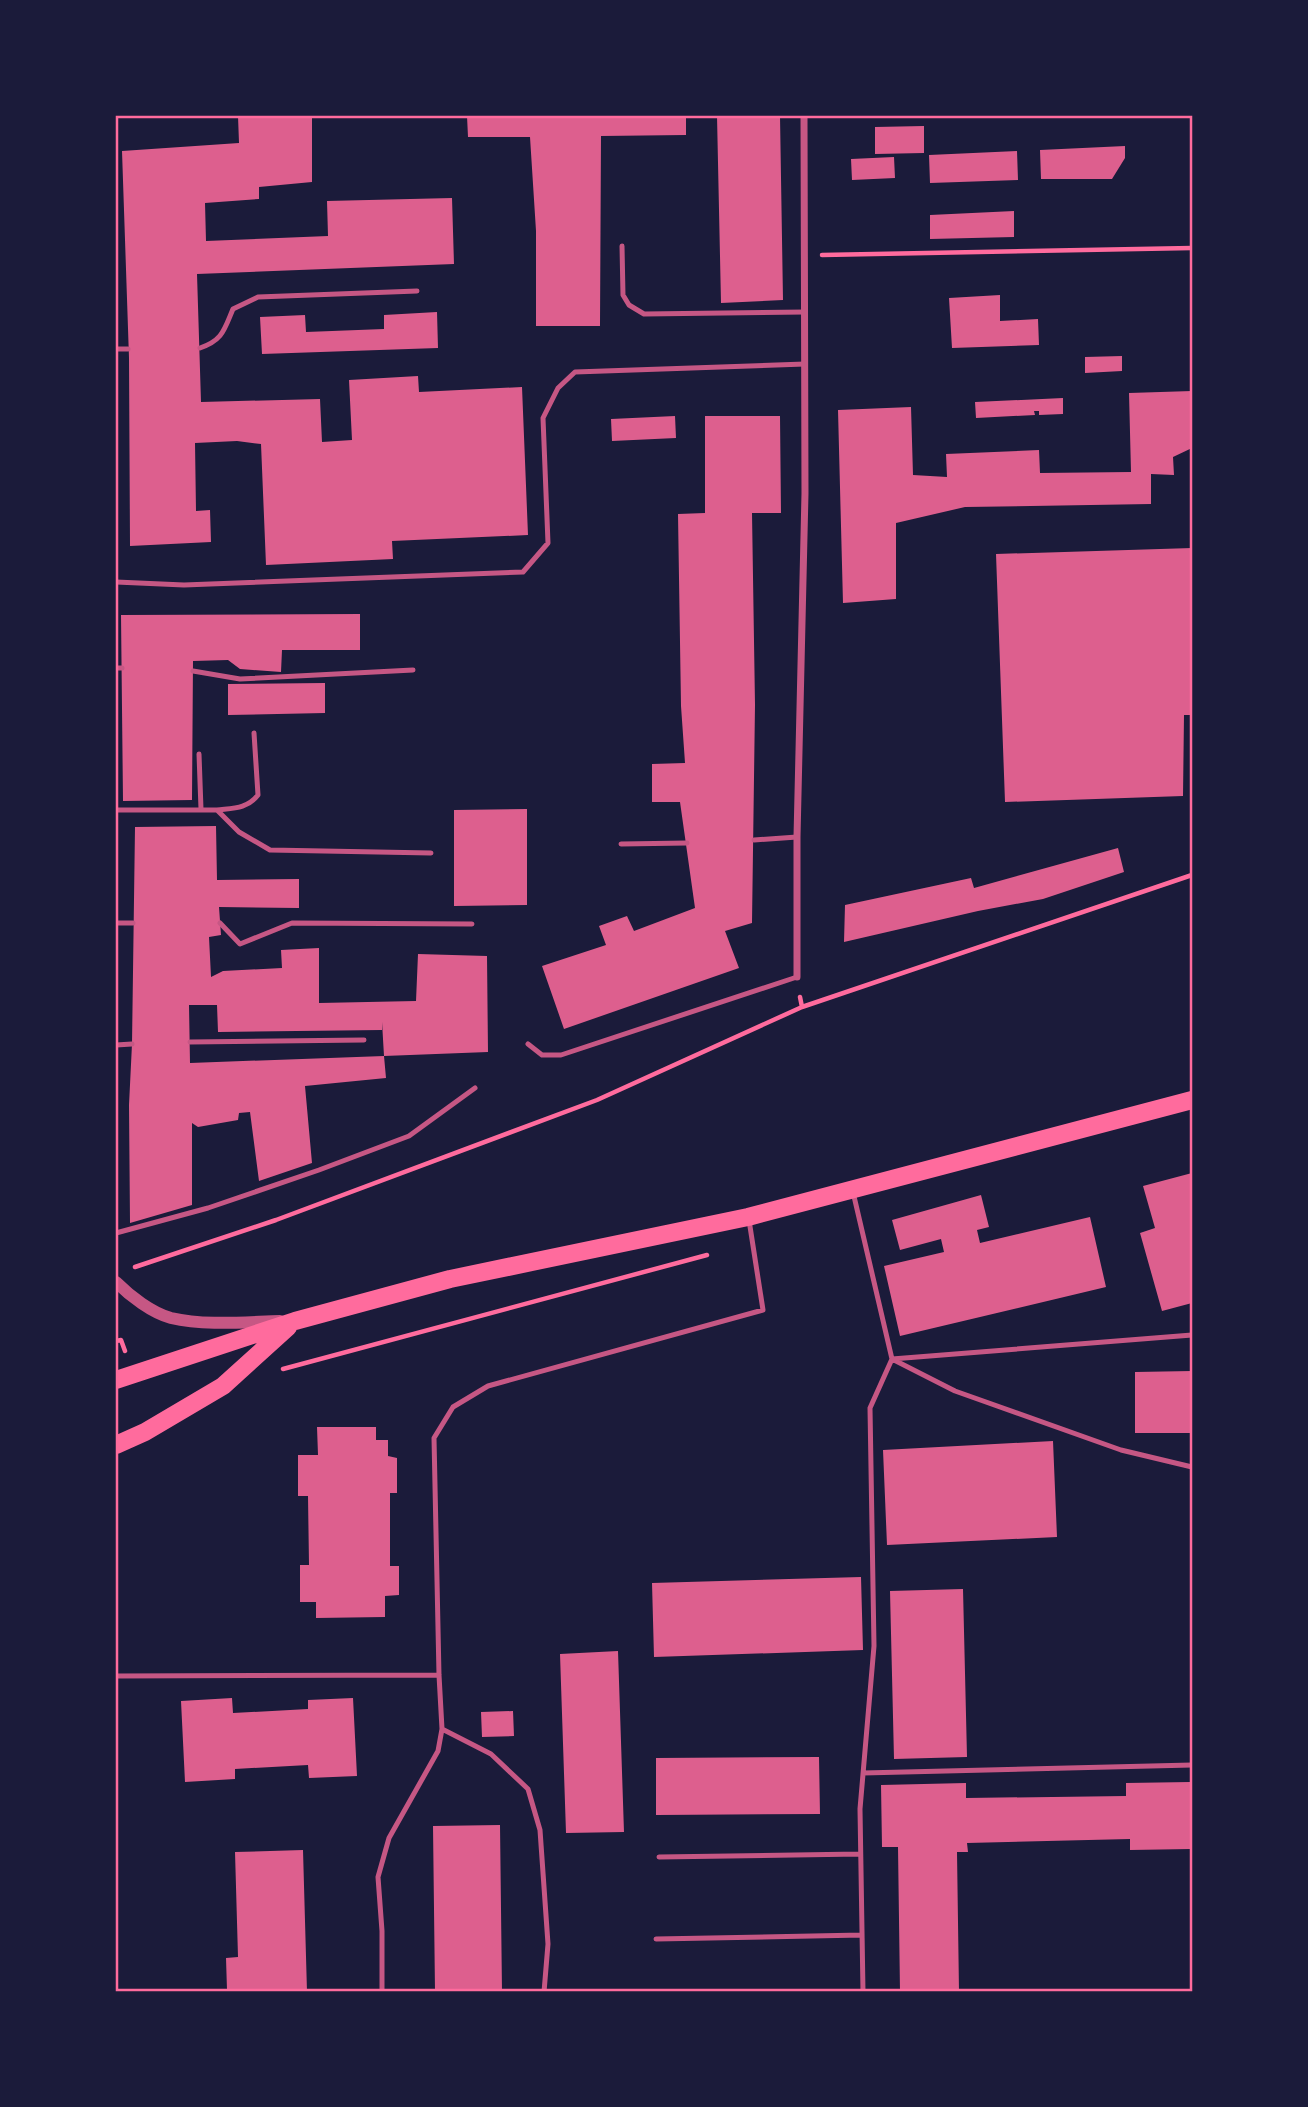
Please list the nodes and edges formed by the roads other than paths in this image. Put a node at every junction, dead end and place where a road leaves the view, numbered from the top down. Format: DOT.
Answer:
graph roads {
  1 [pos="804,116"];
  2 [pos="622,246"];
  3 [pos="417,291"];
  4 [pos="805,312"];
  5 [pos="200,348"];
  6 [pos="116,349"];
  7 [pos="128,349"];
  8 [pos="805,364"];
  9 [pos="116,582"];
  10 [pos="413,670"];
  11 [pos="193,671"];
  12 [pos="254,733"];
  13 [pos="200,754"];
  14 [pos="201,809"];
  15 [pos="116,810"];
  16 [pos="217,810"];
  17 [pos="797,837"];
  18 [pos="754,840"];
  19 [pos="687,843"];
  20 [pos="621,844"];
  21 [pos="431,853"];
  22 [pos="116,923"];
  23 [pos="133,923"];
  24 [pos="220,923"];
  25 [pos="471,924"];
  26 [pos="797,977"];
  27 [pos="364,1040"];
  28 [pos="190,1042"];
  29 [pos="132,1044"];
  30 [pos="528,1044"];
  31 [pos="116,1045"];
  32 [pos="475,1088"];
  33 [pos="1192,1100"];
  34 [pos="852,1189"];
  35 [pos="748,1217"];
  36 [pos="116,1233"];
  37 [pos="116,1282"];
  38 [pos="295,1321"];
  39 [pos="1192,1335"];
  40 [pos="892,1359"];
  41 [pos="116,1380"];
  42 [pos="116,1445"];
  43 [pos="1192,1466"];
  44 [pos="439,1675"];
  45 [pos="116,1676"];
  46 [pos="442,1729"];
  47 [pos="1192,1765"];
  48 [pos="863,1773"];
  49 [pos="860,1854"];
  50 [pos="659,1857"];
  51 [pos="862,1935"];
  52 [pos="656,1939"];
  53 [pos="382,1992"];
  54 [pos="544,1992"];
  55 [pos="863,1992"];
  1 -- 4 [label="street"];
  2 -- 4 [label="lane"];
  3 -- 5 [label="lane"];
  4 -- 8 [label="street"];
  6 -- 7 [label="lane"];
  8 -- 9 [label="lane"];
  8 -- 17 [label="street"];
  10 -- 11 [label="lane"];
  12 -- 16 [label="lane"];
  13 -- 14 [label="lane"];
  14 -- 15 [label="lane"];
  14 -- 16 [label="lane"];
  16 -- 21 [label="lane"];
  17 -- 18 [label="lane"];
  17 -- 26 [label="street"];
  19 -- 20 [label="lane"];
  22 -- 23 [label="lane"];
  24 -- 25 [label="lane"];
  26 -- 30 [label="lane"];
  27 -- 28 [label="lane"];
  29 -- 31 [label="lane"];
  32 -- 36 [label="lane"];
  33 -- 34 [label="main road"];
  34 -- 35 [label="main road"];
  34 -- 40 [label="lane"];
  35 -- 38 [label="main road"];
  35 -- 44 [label="lane"];
  37 -- 38 [label="street"];
  38 -- 41 [label="main road"];
  38 -- 42 [label="main road"];
  39 -- 40 [label="lane"];
  40 -- 43 [label="lane"];
  40 -- 48 [label="lane"];
  44 -- 45 [label="lane"];
  44 -- 46 [label="lane"];
  46 -- 53 [label="lane"];
  46 -- 54 [label="lane"];
  47 -- 48 [label="lane"];
  48 -- 49 [label="lane"];
  49 -- 50 [label="lane"];
  49 -- 51 [label="lane"];
  51 -- 52 [label="lane"];
  51 -- 55 [label="lane"];
}
